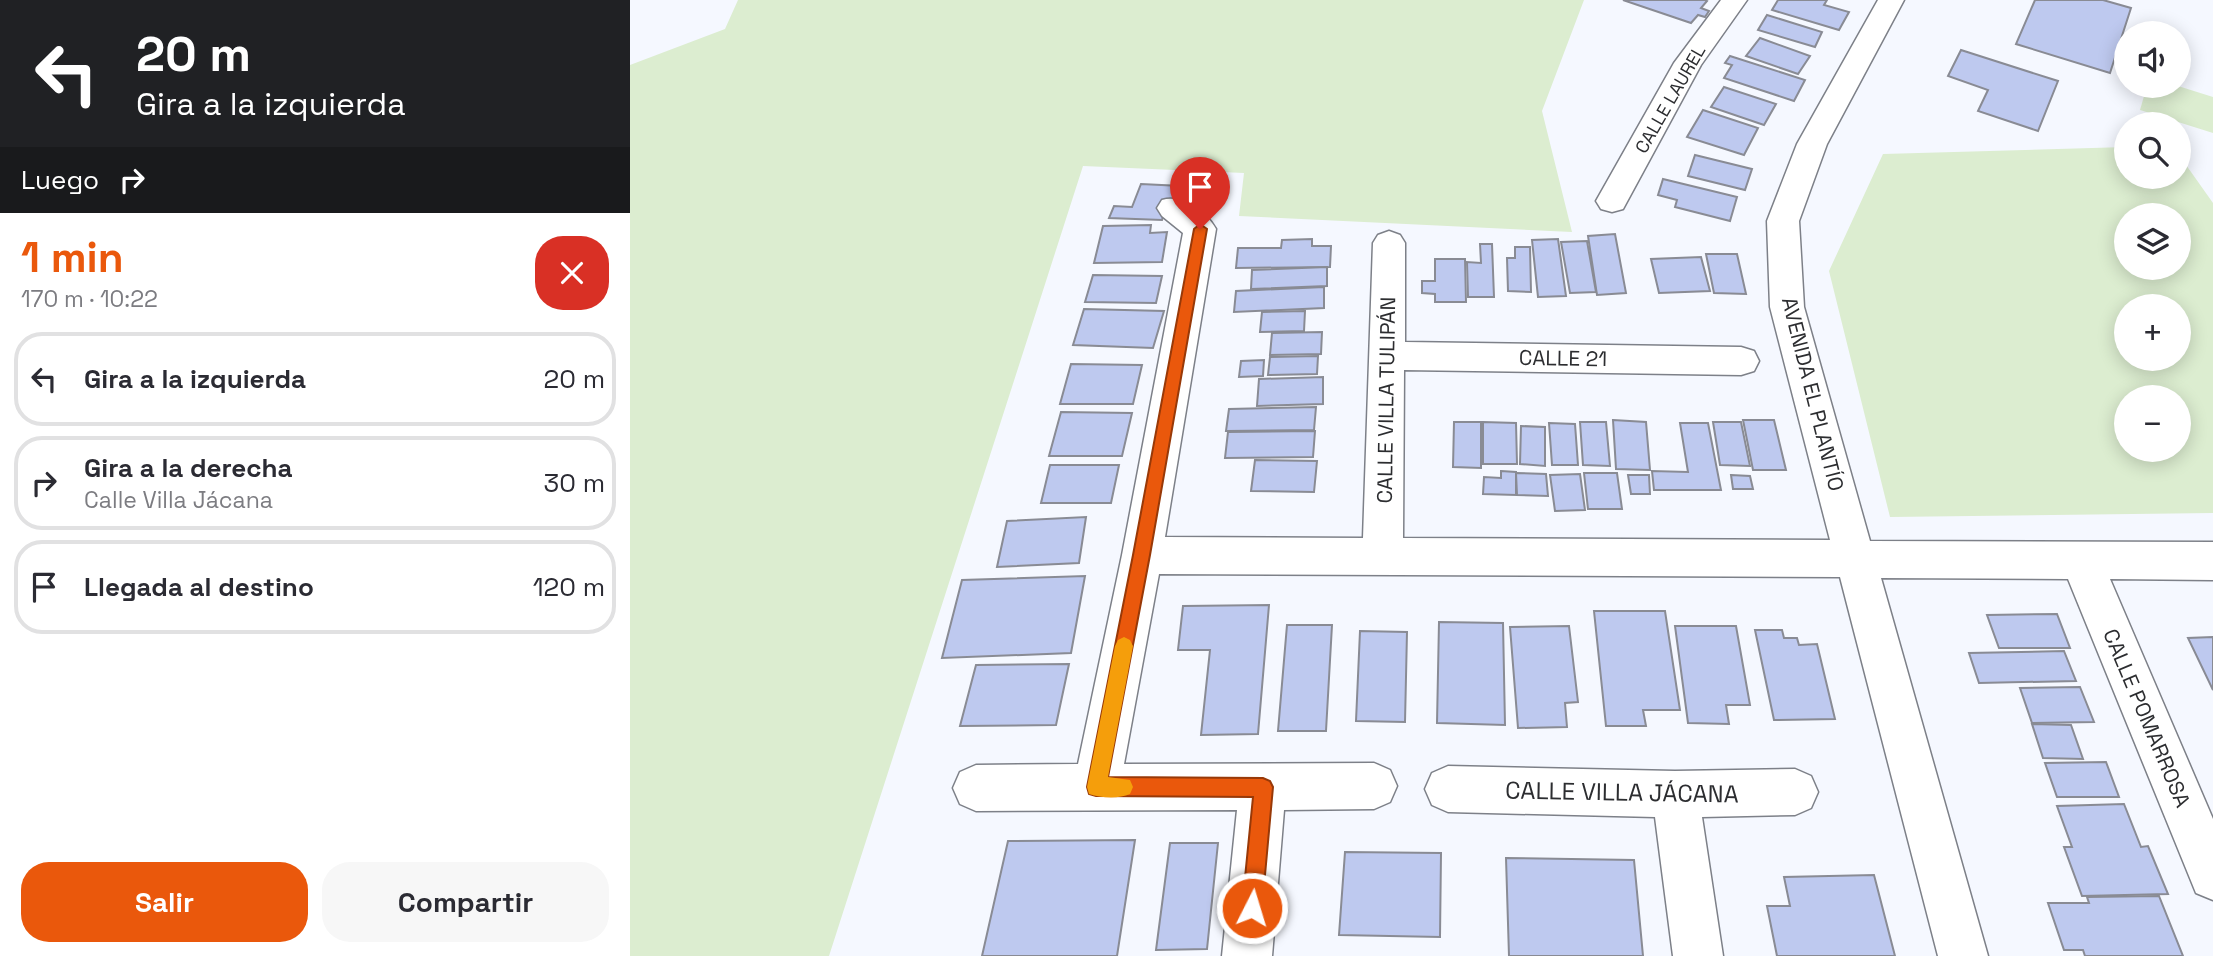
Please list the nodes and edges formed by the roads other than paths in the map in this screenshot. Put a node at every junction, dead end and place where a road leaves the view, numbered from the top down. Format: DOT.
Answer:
graph roads {
  1 [pos="1734,0"];
  2 [pos="1891,0"];
  3 [pos="1612,201"];
  4 [pos="1173,208"];
  5 [pos="1389,243"];
  6 [pos="1386,356"];
  7 [pos="1741,360"];
  8 [pos="1142,555"];
  9 [pos="1383,558"];
  10 [pos="1855,559"];
  11 [pos="2081,560"];
  12 [pos="2213,561"];
  13 [pos="1374,786"];
  14 [pos="1096,787"];
  15 [pos="1263,787"];
  16 [pos="976,788"];
  17 [pos="1448,789"];
  18 [pos="1795,792"];
  19 [pos="1675,794"];
  20 [pos="2202,825"];
  21 [pos="2213,876"];
  22 [pos="1247,956"];
  23 [pos="1698,956"];
  24 [pos="1964,956"];
  1 -- 3 [label="street, CALLE LAUREL"];
  2 -- 10 [label="street, AVENIDA EL PLANTÍO"];
  4 -- 8 [label="street"];
  5 -- 6 [label="street, CALLE VILLA TULIPÁN"];
  6 -- 7 [label="street, CALLE 21"];
  6 -- 9 [label="street, CALLE VILLA TULIPÁN"];
  8 -- 9 [label="street"];
  8 -- 14 [label="street"];
  9 -- 10 [label="street"];
  10 -- 11 [label="street"];
  10 -- 24 [label="street, AVENIDA EL PLANTÍO"];
  11 -- 12 [label="street"];
  11 -- 20 [label="street, CALLE POMARROSA"];
  13 -- 15 [label="street"];
  14 -- 15 [label="street"];
  14 -- 16 [label="street"];
  15 -- 22 [label="street"];
  17 -- 19 [label="street, CALLE VILLA JÁCANA"];
  18 -- 19 [label="street, CALLE VILLA JÁCANA"];
  19 -- 23 [label="street"];
  20 -- 21 [label="street, CALLE POMARROSA"];
}
